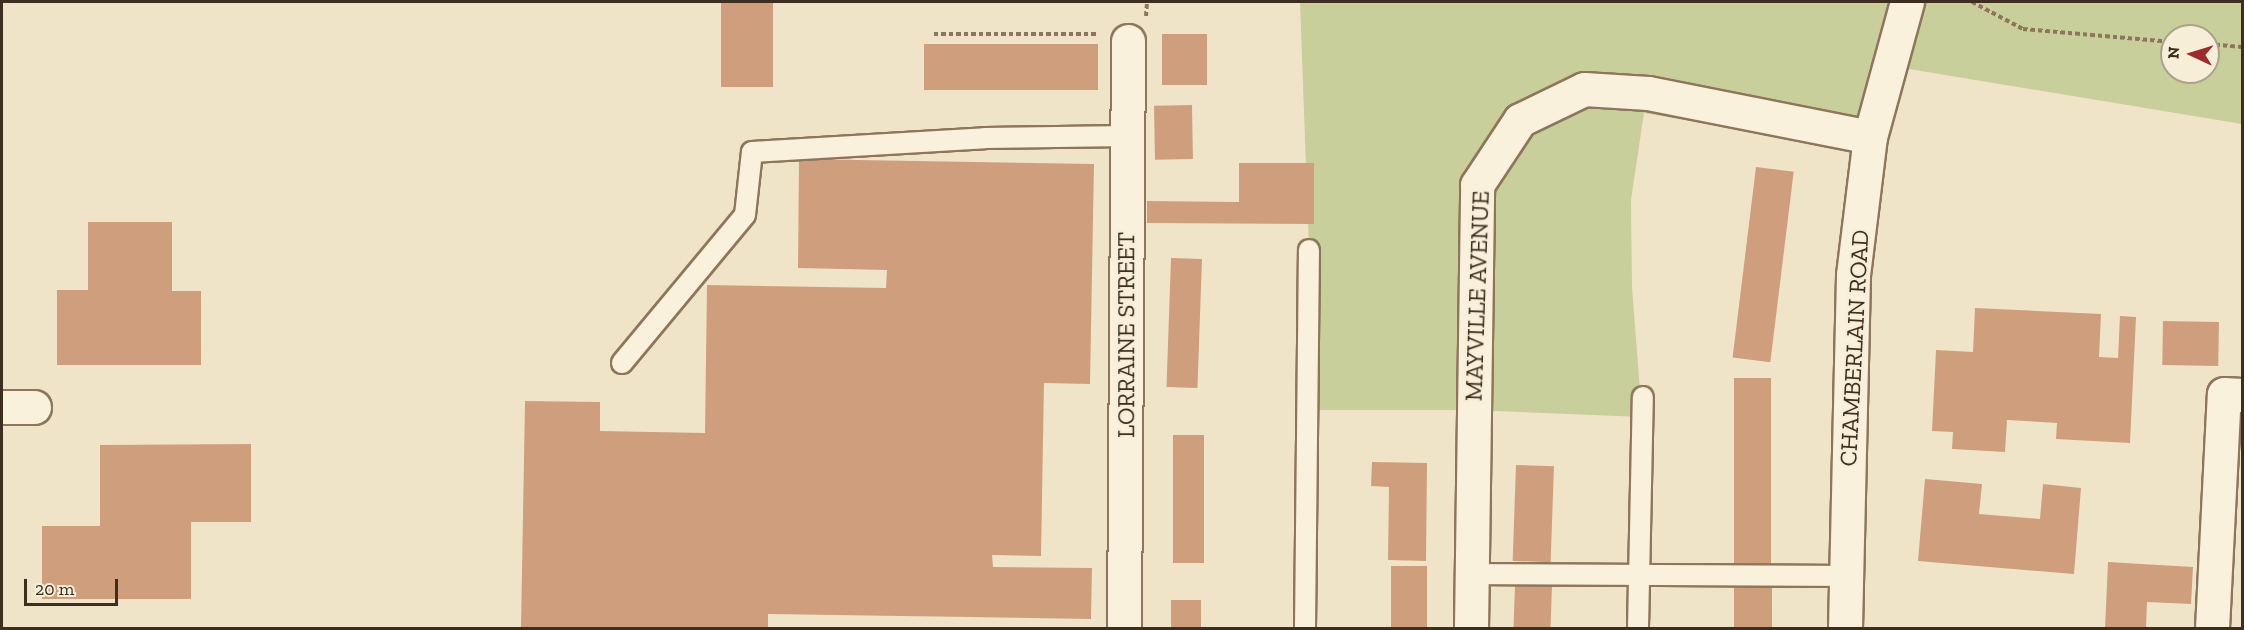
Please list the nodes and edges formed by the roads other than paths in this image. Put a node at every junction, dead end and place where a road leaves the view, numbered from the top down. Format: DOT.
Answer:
graph roads {
  1 [pos="1907,2"];
  2 [pos="1128,41"];
  3 [pos="1128,136"];
  4 [pos="1870,137"];
  5 [pos="1309,250"];
  6 [pos="622,363"];
  7 [pos="2242,395"];
  8 [pos="1642,397"];
  9 [pos="2,407"];
  10 [pos="34,407"];
  11 [pos="1472,574"];
  12 [pos="1846,576"];
  13 [pos="1638,577"];
  14 [pos="1124,628"];
  15 [pos="1305,628"];
  16 [pos="1471,628"];
  17 [pos="1638,628"];
  18 [pos="1845,628"];
  19 [pos="2212,628"];
  1 -- 4 [label="street, CHAMBERLAIN ROAD"];
  2 -- 3 [label="street, LORRAINE STREET"];
  3 -- 6 [label="lane"];
  3 -- 14 [label="street, LORRAINE STREET"];
  4 -- 11 [label="street, MAYVILLE AVENUE"];
  4 -- 12 [label="street, CHAMBERLAIN ROAD"];
  5 -- 15 [label="lane"];
  7 -- 19 [label="street"];
  8 -- 13 [label="lane"];
  9 -- 10 [label="street"];
  11 -- 13 [label="lane"];
  11 -- 16 [label="street, MAYVILLE AVENUE"];
  12 -- 13 [label="lane"];
  12 -- 18 [label="street, CHAMBERLAIN ROAD"];
  13 -- 17 [label="lane"];
}
